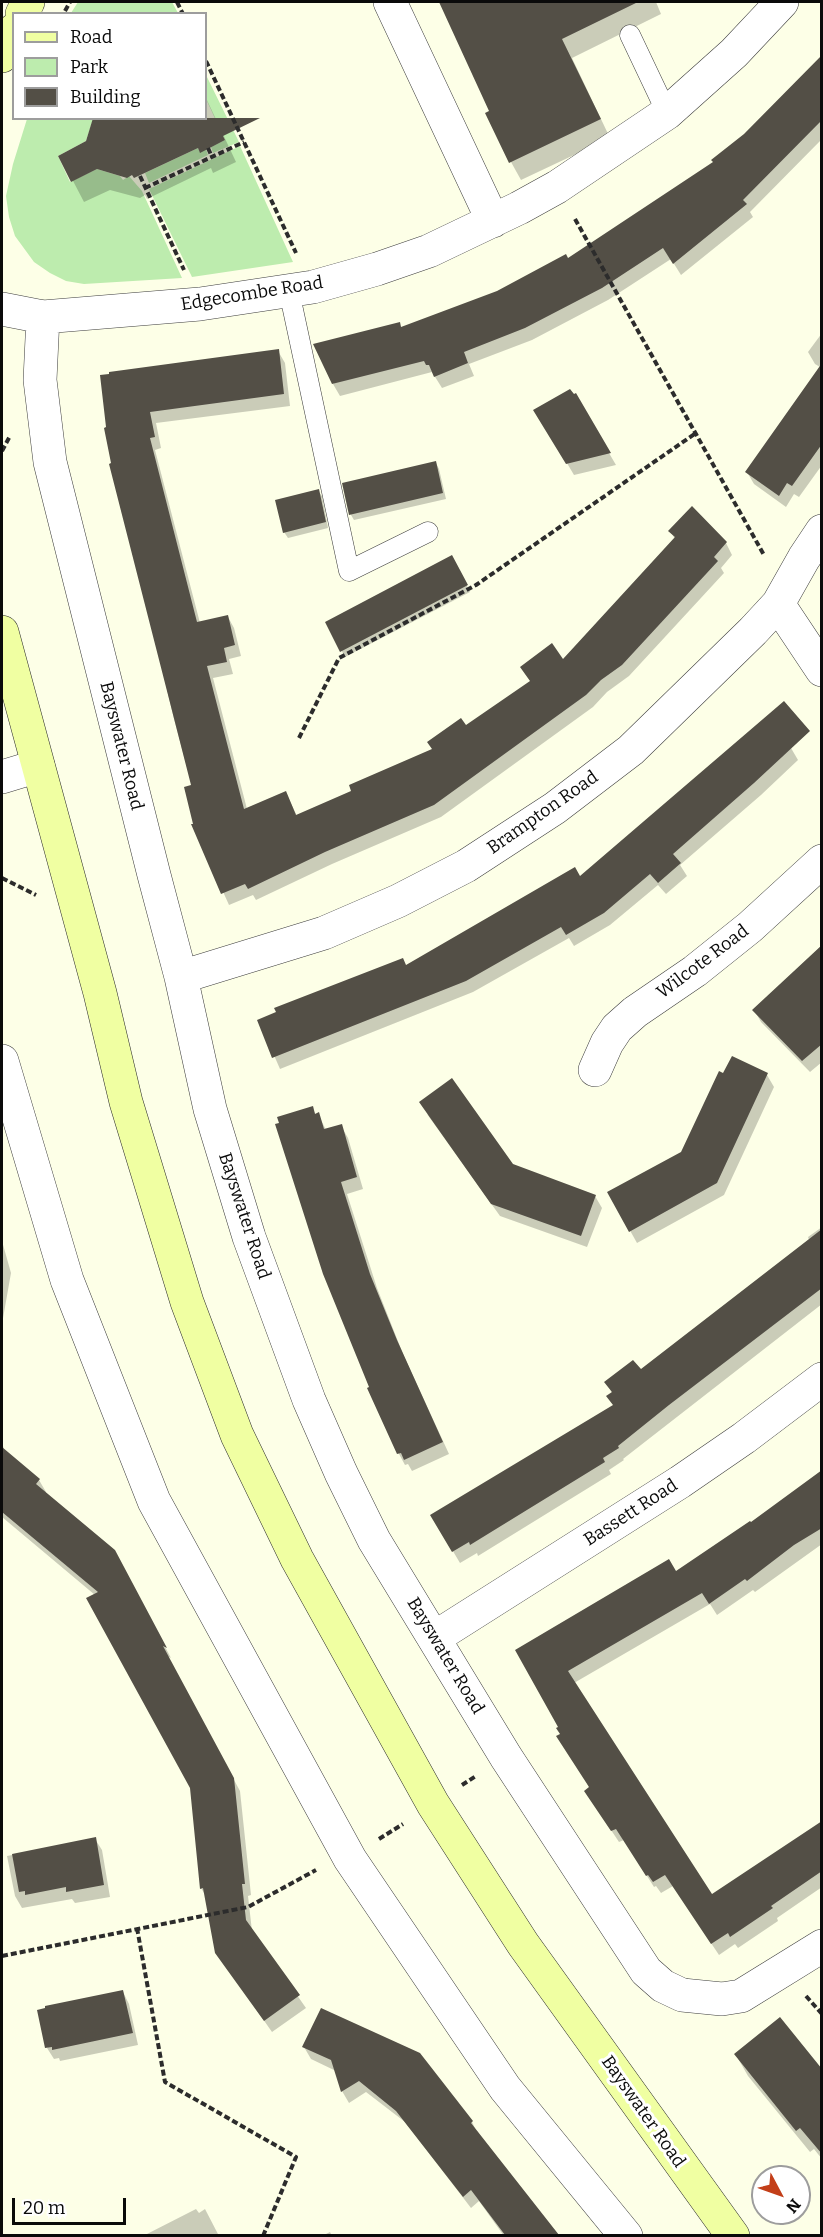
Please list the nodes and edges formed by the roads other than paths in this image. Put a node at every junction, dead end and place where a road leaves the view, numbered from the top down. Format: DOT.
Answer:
graph roads {
  1 [pos="390,2"];
  2 [pos="782,2"];
  3 [pos="12,34"];
  4 [pos="630,34"];
  5 [pos="2,56"];
  6 [pos="667,113"];
  7 [pos="493,221"];
  8 [pos="301,289"];
  9 [pos="2,309"];
  10 [pos="43,317"];
  11 [pos="822,531"];
  12 [pos="428,532"];
  13 [pos="778,604"];
  14 [pos="2,632"];
  15 [pos="822,670"];
  16 [pos="38,766"];
  17 [pos="2,777"];
  18 [pos="822,861"];
  19 [pos="181,976"];
  20 [pos="2,1061"];
  21 [pos="595,1070"];
  22 [pos="822,1379"];
  23 [pos="434,1638"];
  24 [pos="822,1946"];
  25 [pos="626,2235"];
  26 [pos="733,2235"];
  1 -- 7 [label="street"];
  2 -- 6 [label="street, Edgecombe Road"];
  3 -- 5 [label="street"];
  4 -- 6 [label="lane"];
  6 -- 7 [label="street, Edgecombe Road"];
  7 -- 8 [label="street, Edgecombe Road"];
  8 -- 10 [label="street, Edgecombe Road"];
  8 -- 12 [label="lane"];
  9 -- 10 [label="street, Edgecombe Road"];
  10 -- 19 [label="street, Bayswater Road"];
  11 -- 13 [label="street, Brampton Road"];
  13 -- 15 [label="street"];
  13 -- 19 [label="street, Brampton Road"];
  14 -- 16 [label="street, Bayswater Road"];
  16 -- 17 [label="street"];
  16 -- 26 [label="street, Bayswater Road"];
  18 -- 21 [label="street, Wilcote Road"];
  19 -- 23 [label="street, Bayswater Road"];
  20 -- 25 [label="street"];
  22 -- 23 [label="street, Bassett Road"];
  23 -- 24 [label="street, Bayswater Road"];
}
